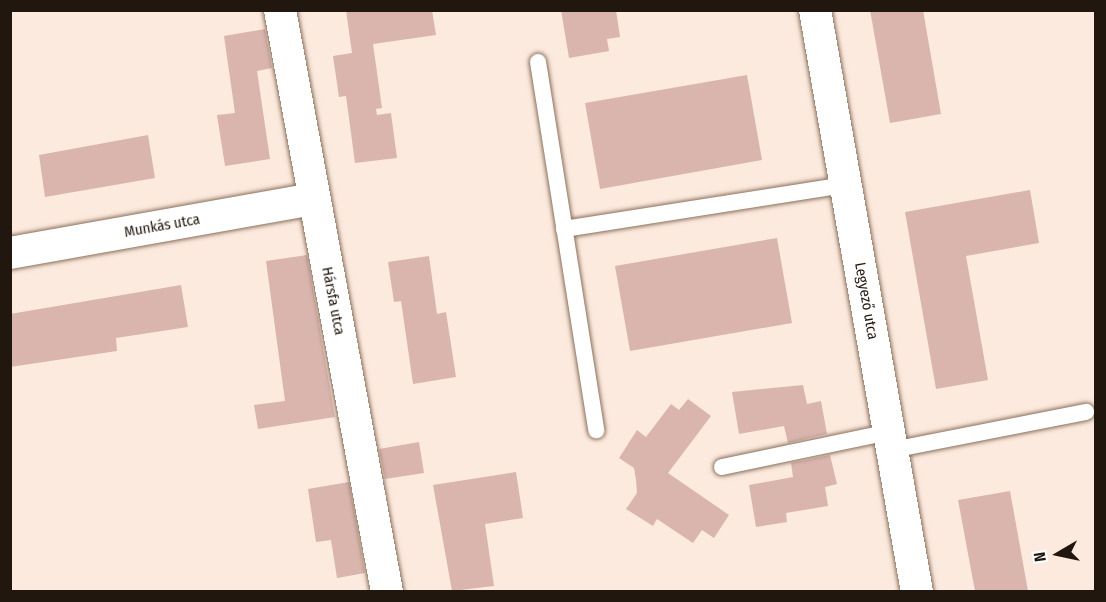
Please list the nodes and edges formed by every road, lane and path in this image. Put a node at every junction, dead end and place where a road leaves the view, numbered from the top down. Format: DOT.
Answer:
graph roads {
  1 [pos="280,10"];
  2 [pos="815,10"];
  3 [pos="538,62"];
  4 [pos="846,185"];
  5 [pos="314,200"];
  6 [pos="564,229"];
  7 [pos="10,253"];
  8 [pos="1086,412"];
  9 [pos="596,430"];
  10 [pos="891,441"];
  11 [pos="722,467"];
  12 [pos="387,591"];
  13 [pos="917,591"];
  1 -- 5 [label="street, Hársfa utca"];
  2 -- 4 [label="street, Legyező utca"];
  3 -- 6 [label="lane"];
  4 -- 6 [label="lane"];
  4 -- 10 [label="street, Legyező utca"];
  5 -- 7 [label="street, Munkás utca"];
  5 -- 12 [label="street, Hársfa utca"];
  6 -- 9 [label="lane"];
  8 -- 10 [label="lane"];
  10 -- 11 [label="lane"];
  10 -- 13 [label="street, Legyező utca"];
}
